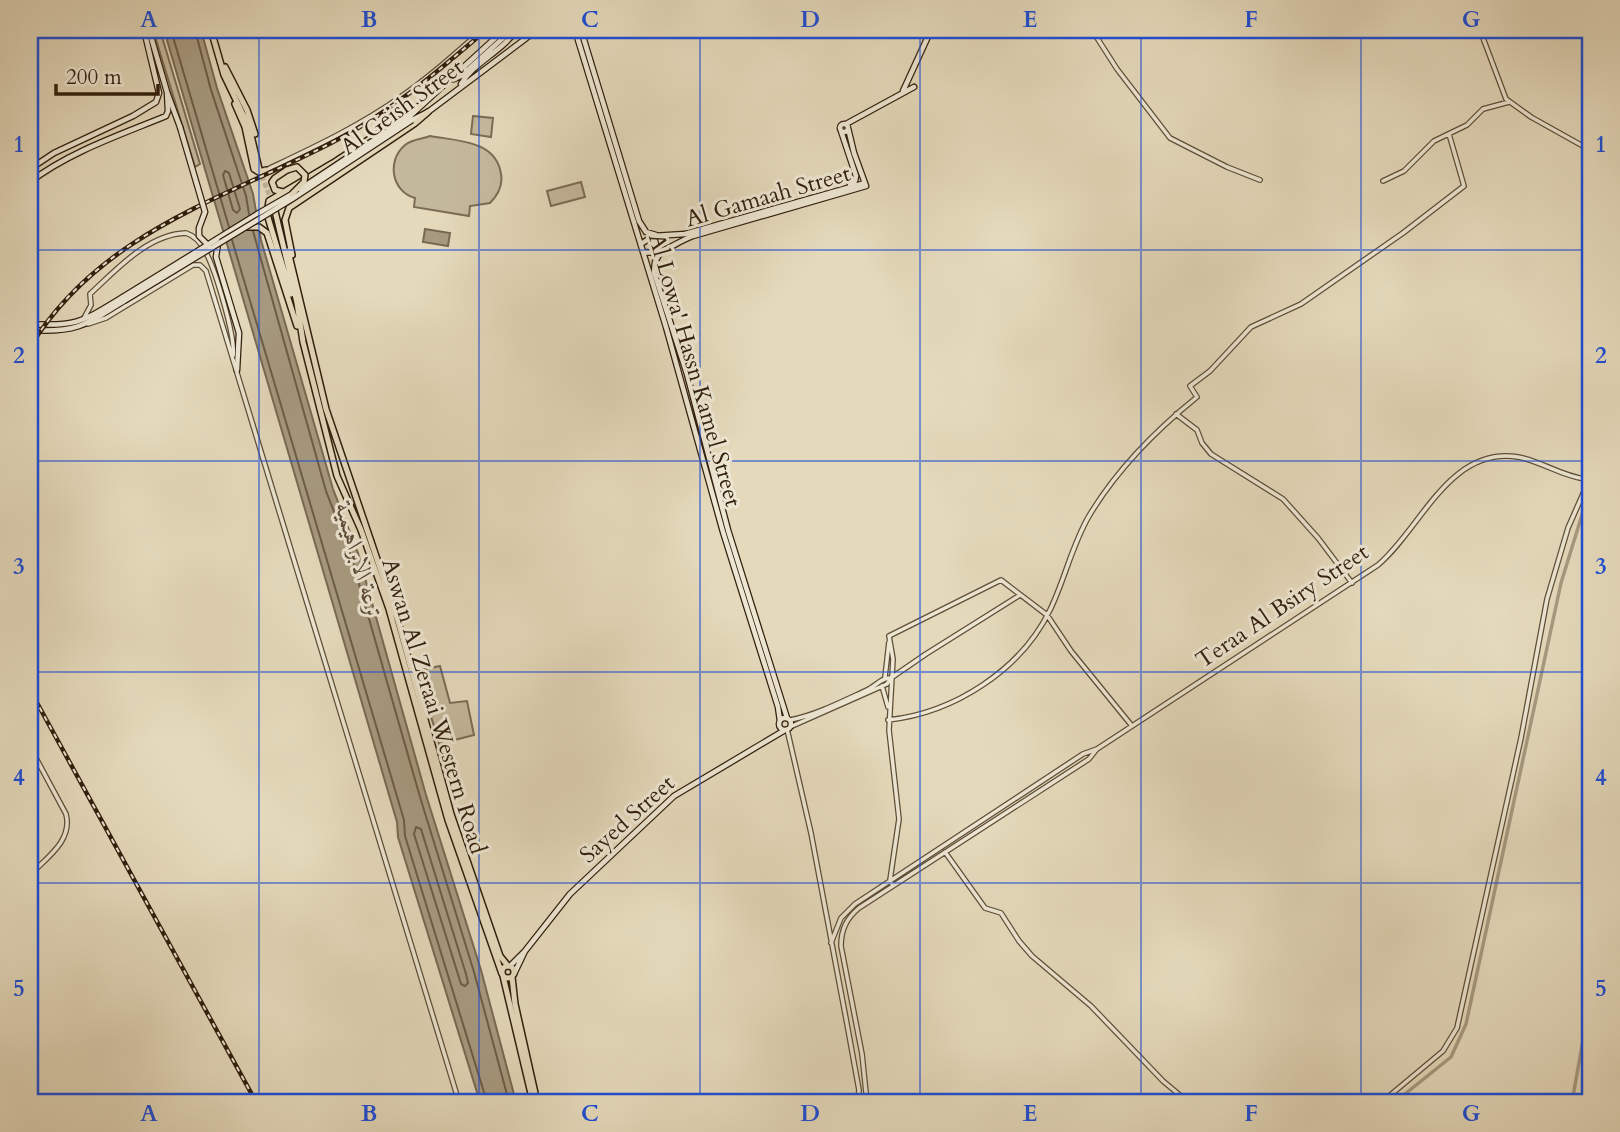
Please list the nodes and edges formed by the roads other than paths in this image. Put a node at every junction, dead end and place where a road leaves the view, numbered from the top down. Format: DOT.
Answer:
graph roads {
  1 [pos="144,30"];
  2 [pos="149,30"];
  3 [pos="213,30"];
  4 [pos="482,30"];
  5 [pos="504,30"];
  6 [pos="514,30"];
  7 [pos="537,30"];
  8 [pos="575,30"];
  9 [pos="581,30"];
  10 [pos="930,30"];
  11 [pos="1092,30"];
  12 [pos="1480,30"];
  13 [pos="451,79"];
  14 [pos="914,87"];
  15 [pos="459,88"];
  16 [pos="167,92"];
  17 [pos="903,92"];
  18 [pos="1509,102"];
  19 [pos="601,104"];
  20 [pos="421,105"];
  21 [pos="428,112"];
  22 [pos="411,118"];
  23 [pos="847,126"];
  24 [pos="1449,134"];
  25 [pos="611,141"];
  26 [pos="1590,149"];
  27 [pos="30,169"];
  28 [pos="263,169"];
  29 [pos="1260,180"];
  30 [pos="1383,181"];
  31 [pos="30,182"];
  32 [pos="865,184"];
  33 [pos="844,189"];
  34 [pos="288,191"];
  35 [pos="296,203"];
  36 [pos="272,204"];
  37 [pos="244,228"];
  38 [pos="657,235"];
  39 [pos="667,235"];
  40 [pos="681,237"];
  41 [pos="218,243"];
  42 [pos="208,244"];
  43 [pos="640,244"];
  44 [pos="671,246"];
  45 [pos="643,252"];
  46 [pos="660,253"];
  47 [pos="123,299"];
  48 [pos="82,321"];
  49 [pos="30,324"];
  50 [pos="88,324"];
  51 [pos="303,326"];
  52 [pos="30,330"];
  53 [pos="303,342"];
  54 [pos="233,358"];
  55 [pos="237,370"];
  56 [pos="687,374"];
  57 [pos="680,376"];
  58 [pos="1176,414"];
  59 [pos="344,465"];
  60 [pos="335,470"];
  61 [pos="1590,470"];
  62 [pos="714,473"];
  63 [pos="707,475"];
  64 [pos="1585,479"];
  65 [pos="353,488"];
  66 [pos="345,495"];
  67 [pos="725,531"];
  68 [pos="1352,583"];
  69 [pos="1020,595"];
  70 [pos="747,601"];
  71 [pos="1047,615"];
  72 [pos="889,636"];
  73 [pos="885,677"];
  74 [pos="891,678"];
  75 [pos="882,687"];
  76 [pos="889,713"];
  77 [pos="788,719"];
  78 [pos="888,720"];
  79 [pos="779,723"];
  80 [pos="1132,726"];
  81 [pos="787,729"];
  82 [pos="773,736"];
  83 [pos="30,747"];
  84 [pos="1097,749"];
  85 [pos="963,832"];
  86 [pos="967,838"];
  87 [pos="945,852"];
  88 [pos="30,875"];
  89 [pos="890,880"];
  90 [pos="893,886"];
  91 [pos="831,943"];
  92 [pos="525,951"];
  93 [pos="509,966"];
  94 [pos="502,975"];
  95 [pos="513,976"];
  96 [pos="459,1102"];
  97 [pos="535,1102"];
  98 [pos="858,1102"];
  99 [pos="867,1102"];
  100 [pos="1188,1102"];
  101 [pos="1382,1102"];
  1 -- 27 [label="main road"];
  2 -- 16 [label="main road"];
  3 -- 28 [label="main road"];
  3 -- 28 [label="main road"];
  4 -- 28 [label="street"];
  5 -- 13 [label="main road, Al Geish Street"];
  6 -- 13 [label="main road"];
  6 -- 15 [label="main road"];
  7 -- 15 [label="main road, Al Geish Street"];
  8 -- 19 [label="main road, Al Lowa' Hassn Kamel Street"];
  9 -- 19 [label="main road, Al Lowa' Hassn Kamel Street"];
  10 -- 17 [label="main road"];
  11 -- 29 [label="street"];
  12 -- 18 [label="street"];
  13 -- 20 [label="main road, Al Geish Street"];
  14 -- 17 [label="main road"];
  15 -- 21 [label="main road, Al Geish Street"];
  16 -- 31 [label="main road"];
  16 -- 42 [label="main road, bridge"];
  17 -- 23 [label="main road"];
  18 -- 24 [label="street"];
  18 -- 26 [label="street"];
  19 -- 25 [label="main road, Al Lowa' Hassn Kamel Street"];
  20 -- 22 [label="main road"];
  20 -- 34 [label="main road, Al Geish Street"];
  21 -- 22 [label="main road"];
  21 -- 35 [label="main road, Al Geish Street"];
  22 -- 34 [label="main road, bridge"];
  22 -- 37 [label="main road, bridge"];
  23 -- 32 [label="main road"];
  23 -- 33 [label="main road"];
  24 -- 30 [label="street"];
  24 -- 58 [label="street"];
  25 -- 38 [label="main road, Al Lowa' Hassn Kamel Street"];
  25 -- 43 [label="main road, Al Lowa' Hassn Kamel Street"];
  32 -- 33 [label="main road, Al Gamaah Street"];
  32 -- 40 [label="main road, Al Gamaah Street"];
  33 -- 40 [label="main road, Al Gamaah Street"];
  34 -- 34 [label="main road, bridge"];
  34 -- 35 [label="main road"];
  34 -- 36 [label="main road, Al Geish Street"];
  34 -- 42 [label="main road, bridge"];
  35 -- 51 [label="main road, Al Geish Street"];
  36 -- 51 [label="main road, Aswan Al Zeraai Western Road"];
  36 -- 51 [label="main road"];
  37 -- 41 [label="main road, bridge"];
  37 -- 53 [label="main road"];
  38 -- 39 [label="main road, Al Gamaah Street"];
  38 -- 43 [label="main road, Al Gamaah Street"];
  39 -- 40 [label="main road, Al Gamaah Street"];
  39 -- 44 [label="main road"];
  40 -- 44 [label="main road, Al Gamaah Street"];
  41 -- 47 [label="main road, bridge"];
  41 -- 55 [label="main road"];
  42 -- 47 [label="main road, bridge"];
  43 -- 45 [label="main road, Al Lowa' Hassn Kamel Street"];
  44 -- 46 [label="main road, Al Gamaah Street"];
  45 -- 46 [label="main road"];
  45 -- 57 [label="main road, Al Lowa' Hassn Kamel Street"];
  46 -- 56 [label="main road, Al Lowa' Hassn Kamel Street"];
  47 -- 48 [label="main road"];
  47 -- 50 [label="main road"];
  48 -- 49 [label="main road"];
  48 -- 54 [label="street"];
  50 -- 52 [label="main road"];
  50 -- 54 [label="street"];
  51 -- 53 [label="main road, Aswan Al Zeraai Western Road"];
  51 -- 59 [label="main road, Aswan Al Zeraai Western Road"];
  53 -- 60 [label="main road, Aswan Al Zeraai Western Road"];
  54 -- 55 [label="street"];
  55 -- 96 [label="street"];
  56 -- 57 [label="main road"];
  56 -- 62 [label="main road, Al Lowa' Hassn Kamel Street"];
  57 -- 63 [label="main road, Al Lowa' Hassn Kamel Street"];
  58 -- 68 [label="street"];
  58 -- 71 [label="street"];
  59 -- 60 [label="main road"];
  59 -- 65 [label="main road, Aswan Al Zeraai Western Road"];
  60 -- 66 [label="main road, Aswan Al Zeraai Western Road"];
  61 -- 64 [label="street"];
  62 -- 63 [label="main road"];
  62 -- 67 [label="main road, Al Lowa' Hassn Kamel Street"];
  63 -- 67 [label="main road, Al Lowa' Hassn Kamel Street"];
  64 -- 68 [label="street, Teraa Al Bsiry Street"];
  64 -- 101 [label="street"];
  65 -- 66 [label="main road"];
  65 -- 93 [label="main road, Aswan Al Zeraai Western Road"];
  66 -- 94 [label="main road, Aswan Al Zeraai Western Road"];
  67 -- 70 [label="main road, Al Lowa' Hassn Kamel Street"];
  68 -- 80 [label="street, Teraa Al Bsiry Street"];
  69 -- 71 [label="street"];
  69 -- 72 [label="street"];
  69 -- 74 [label="street, Sayed Street"];
  70 -- 77 [label="main road, Al Lowa' Hassn Kamel Street"];
  70 -- 79 [label="main road, Al Lowa' Hassn Kamel Street"];
  71 -- 78 [label="street"];
  71 -- 80 [label="street"];
  72 -- 73 [label="street"];
  72 -- 74 [label="street"];
  73 -- 74 [label="street"];
  73 -- 77 [label="street"];
  74 -- 75 [label="street, Sayed Street"];
  74 -- 76 [label="street"];
  75 -- 76 [label="street"];
  75 -- 81 [label="street, Sayed Street"];
  76 -- 78 [label="street"];
  77 -- 79 [label="main road"];
  77 -- 81 [label="main road, Al Lowa' Hassn Kamel Street"];
  78 -- 89 [label="street"];
  79 -- 81 [label="main road"];
  79 -- 82 [label="main road"];
  80 -- 84 [label="street, Teraa Al Bsiry Street"];
  81 -- 82 [label="main road, Sayed Street"];
  81 -- 91 [label="street"];
  82 -- 92 [label="main road, Sayed Street"];
  83 -- 88 [label="street"];
  84 -- 85 [label="street, Teraa Al Bsiry Street"];
  84 -- 86 [label="street, Teraa Al Bsiry Street"];
  85 -- 86 [label="street"];
  85 -- 89 [label="street, Teraa Al Bsiry Street"];
  86 -- 87 [label="street, Teraa Al Bsiry Street"];
  87 -- 90 [label="street, Teraa Al Bsiry Street"];
  87 -- 100 [label="street"];
  89 -- 90 [label="street"];
  89 -- 91 [label="street, Teraa Al Bsiry Street"];
  90 -- 99 [label="street, Teraa Al Bsiry Street"];
  91 -- 98 [label="street"];
  92 -- 93 [label="main road, Sayed Street"];
  92 -- 95 [label="main road, Sayed Street"];
  93 -- 94 [label="main road"];
  93 -- 95 [label="main road"];
  94 -- 95 [label="main road"];
  94 -- 97 [label="main road, Aswan Al Zeraai Western Road"];
  95 -- 97 [label="main road, Aswan Al Zeraai Western Road"];
}
